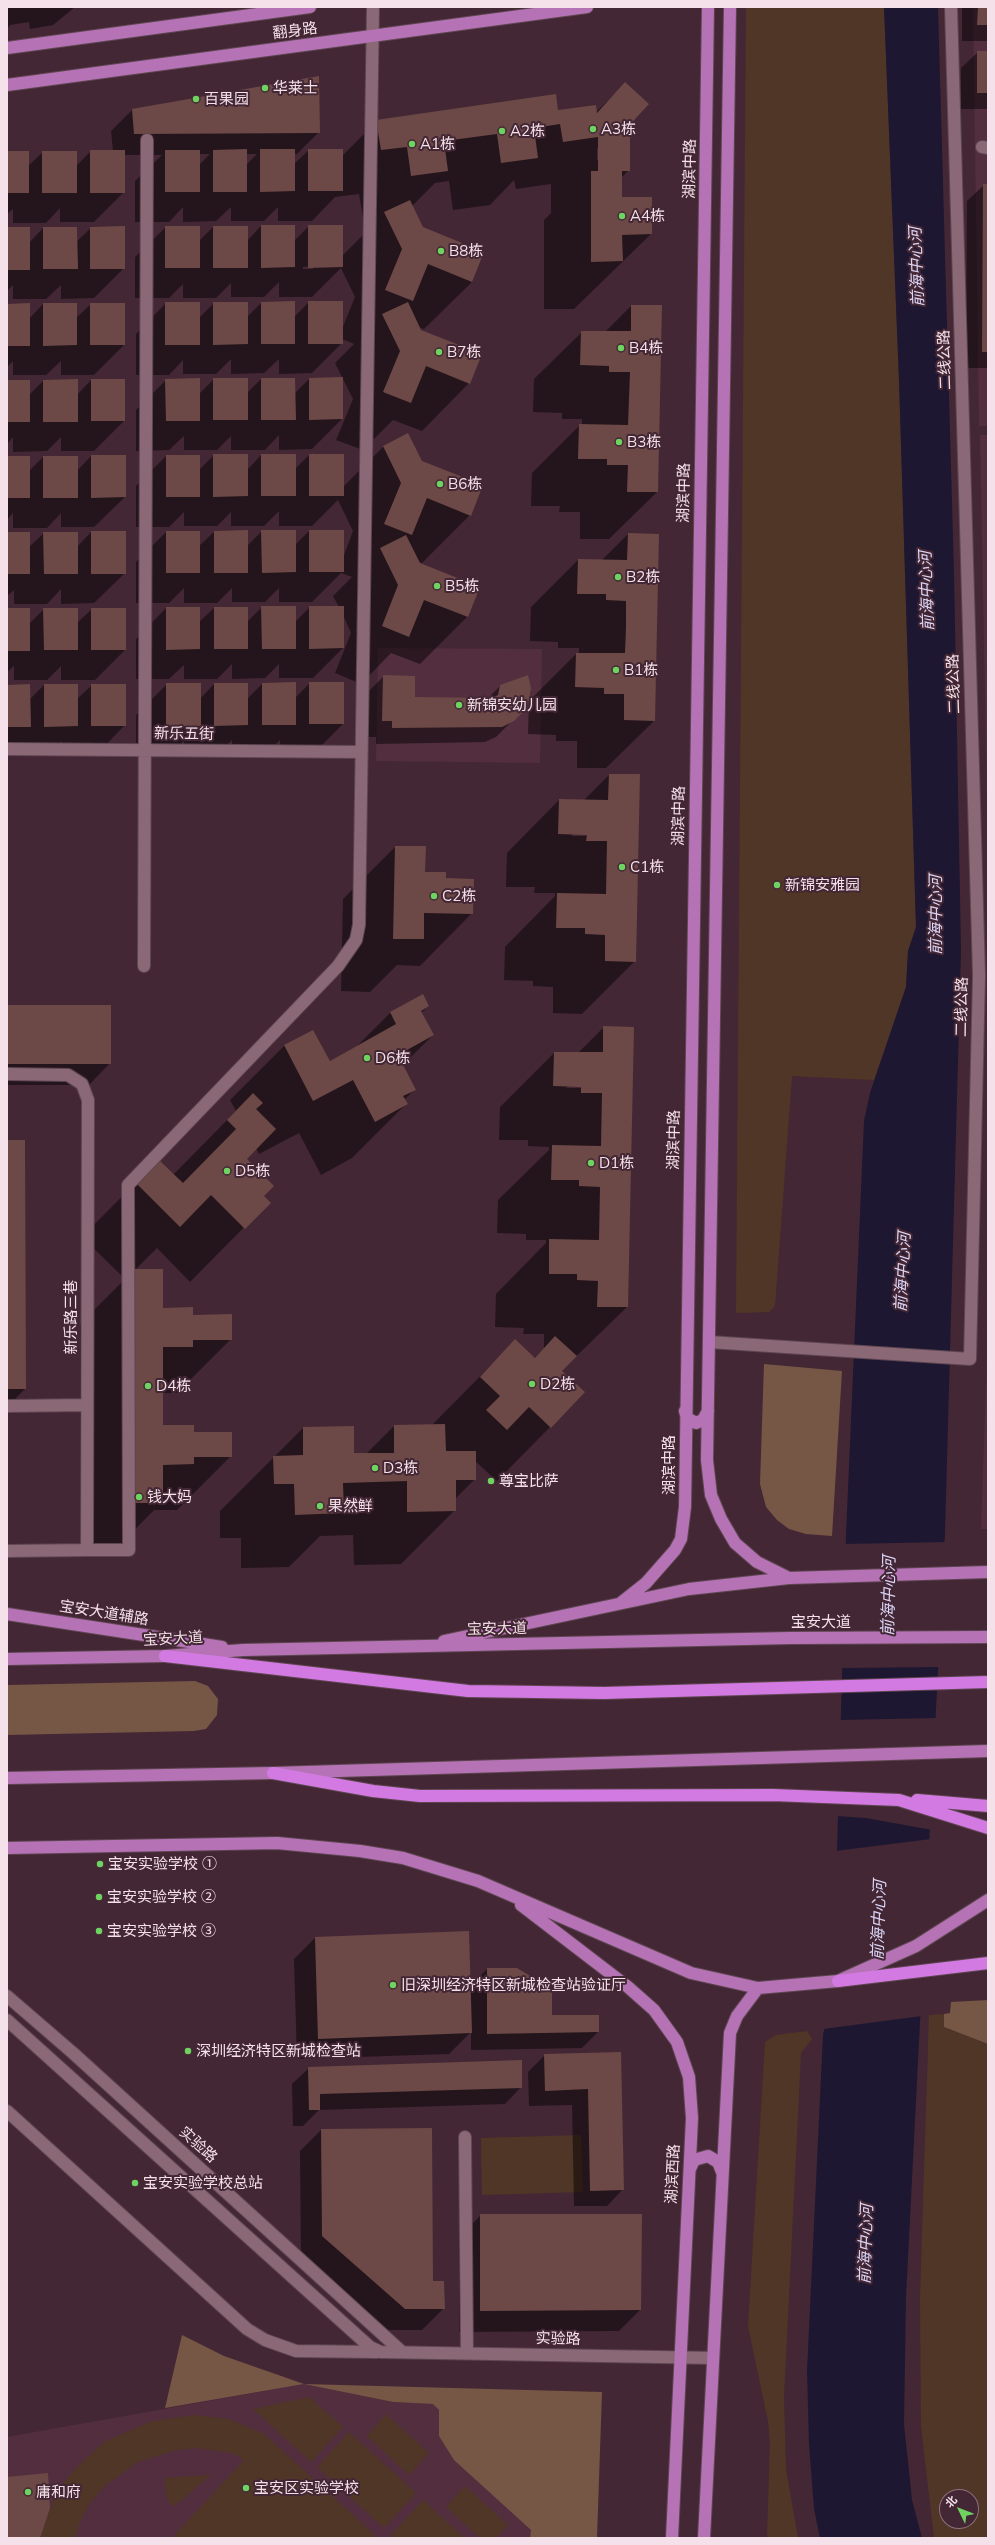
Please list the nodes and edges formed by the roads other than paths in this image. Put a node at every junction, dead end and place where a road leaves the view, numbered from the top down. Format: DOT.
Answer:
graph roads {
  1 [pos="310,7"];
  2 [pos="373,7"];
  3 [pos="587,7"];
  4 [pos="708,7"];
  5 [pos="730,7"];
  6 [pos="951,7"];
  7 [pos="373,36"];
  8 [pos="7,48"];
  9 [pos="7,85"];
  10 [pos="147,140"];
  11 [pos="7,749"];
  12 [pos="145,750"];
  13 [pos="362,752"];
  14 [pos="144,966"];
  15 [pos="7,1074"];
  16 [pos="709,1342"];
  17 [pos="87,1405"];
  18 [pos="7,1406"];
  19 [pos="685,1411"];
  20 [pos="708,1411"];
  21 [pos="87,1550"];
  22 [pos="7,1551"];
  23 [pos="985,1573"];
  24 [pos="790,1578"];
  25 [pos="622,1602"];
  26 [pos="7,1614"];
  27 [pos="988,1637"];
  28 [pos="418,1647"];
  29 [pos="243,1650"];
  30 [pos="165,1656"];
  31 [pos="7,1659"];
  32 [pos="988,1682"];
  33 [pos="988,1750"];
  34 [pos="273,1773"];
  35 [pos="7,1778"];
  36 [pos="899,1800"];
  37 [pos="988,1806"];
  38 [pos="988,1828"];
  39 [pos="7,1848"];
  40 [pos="506,1894"];
  41 [pos="988,1900"];
  42 [pos="988,1963"];
  43 [pos="838,1981"];
  44 [pos="758,1988"];
  45 [pos="7,1996"];
  46 [pos="7,2020"];
  47 [pos="7,2111"];
  48 [pos="465,2137"];
  49 [pos="690,2169"];
  50 [pos="722,2173"];
  51 [pos="381,2352"];
  52 [pos="402,2352"];
  53 [pos="467,2353"];
  54 [pos="680,2357"];
  55 [pos="713,2358"];
  56 [pos="672,2538"];
  57 [pos="704,2538"];
  1 -- 8 [label="main road, 翻身路"];
  2 -- 7 [label="street"];
  3 -- 7 [label="main road, 翻身路"];
  4 -- 19 [label="main road, 湖滨中路"];
  5 -- 16 [label="main road"];
  6 -- 16 [label="street, 二线公路"];
  7 -- 9 [label="main road, 翻身路"];
  7 -- 13 [label="street"];
  10 -- 12 [label="street"];
  11 -- 12 [label="street, 新乐五街"];
  12 -- 13 [label="street, 新乐五街"];
  12 -- 14 [label="street"];
  13 -- 21 [label="street"];
  15 -- 17 [label="street, 新乐路三巷"];
  16 -- 20 [label="main road"];
  17 -- 18 [label="street"];
  17 -- 21 [label="street, 新乐路三巷"];
  19 -- 20 [label="main road"];
  19 -- 25 [label="main road, 湖滨中路"];
  20 -- 24 [label="main road"];
  21 -- 22 [label="street"];
  23 -- 24 [label="main road"];
  24 -- 25 [label="main road"];
  25 -- 28 [label="main road"];
  26 -- 29 [label="main road, 宝安大道辅路"];
  27 -- 28 [label="main road, 宝安大道"];
  28 -- 29 [label="main road, 宝安大道"];
  29 -- 30 [label="main road, 宝安大道"];
  30 -- 31 [label="main road, 宝安大道"];
  30 -- 32 [label="highway"];
  33 -- 34 [label="main road"];
  34 -- 35 [label="main road"];
  34 -- 36 [label="highway"];
  36 -- 37 [label="highway"];
  36 -- 38 [label="highway"];
  39 -- 40 [label="main road"];
  40 -- 44 [label="main road"];
  40 -- 49 [label="main road, 湖滨西路"];
  41 -- 43 [label="main road"];
  42 -- 43 [label="highway"];
  43 -- 44 [label="main road"];
  44 -- 50 [label="main road"];
  45 -- 52 [label="street, 实验路"];
  46 -- 51 [label="street, 实验路"];
  47 -- 51 [label="street"];
  48 -- 53 [label="street"];
  49 -- 50 [label="main road"];
  49 -- 54 [label="main road, 湖滨西路"];
  50 -- 55 [label="main road"];
  51 -- 52 [label="street, 实验路"];
  52 -- 53 [label="street, 实验路"];
  53 -- 54 [label="street, 实验路"];
  54 -- 55 [label="street, 实验路"];
  54 -- 56 [label="main road, 湖滨西路"];
  55 -- 57 [label="main road"];
}
